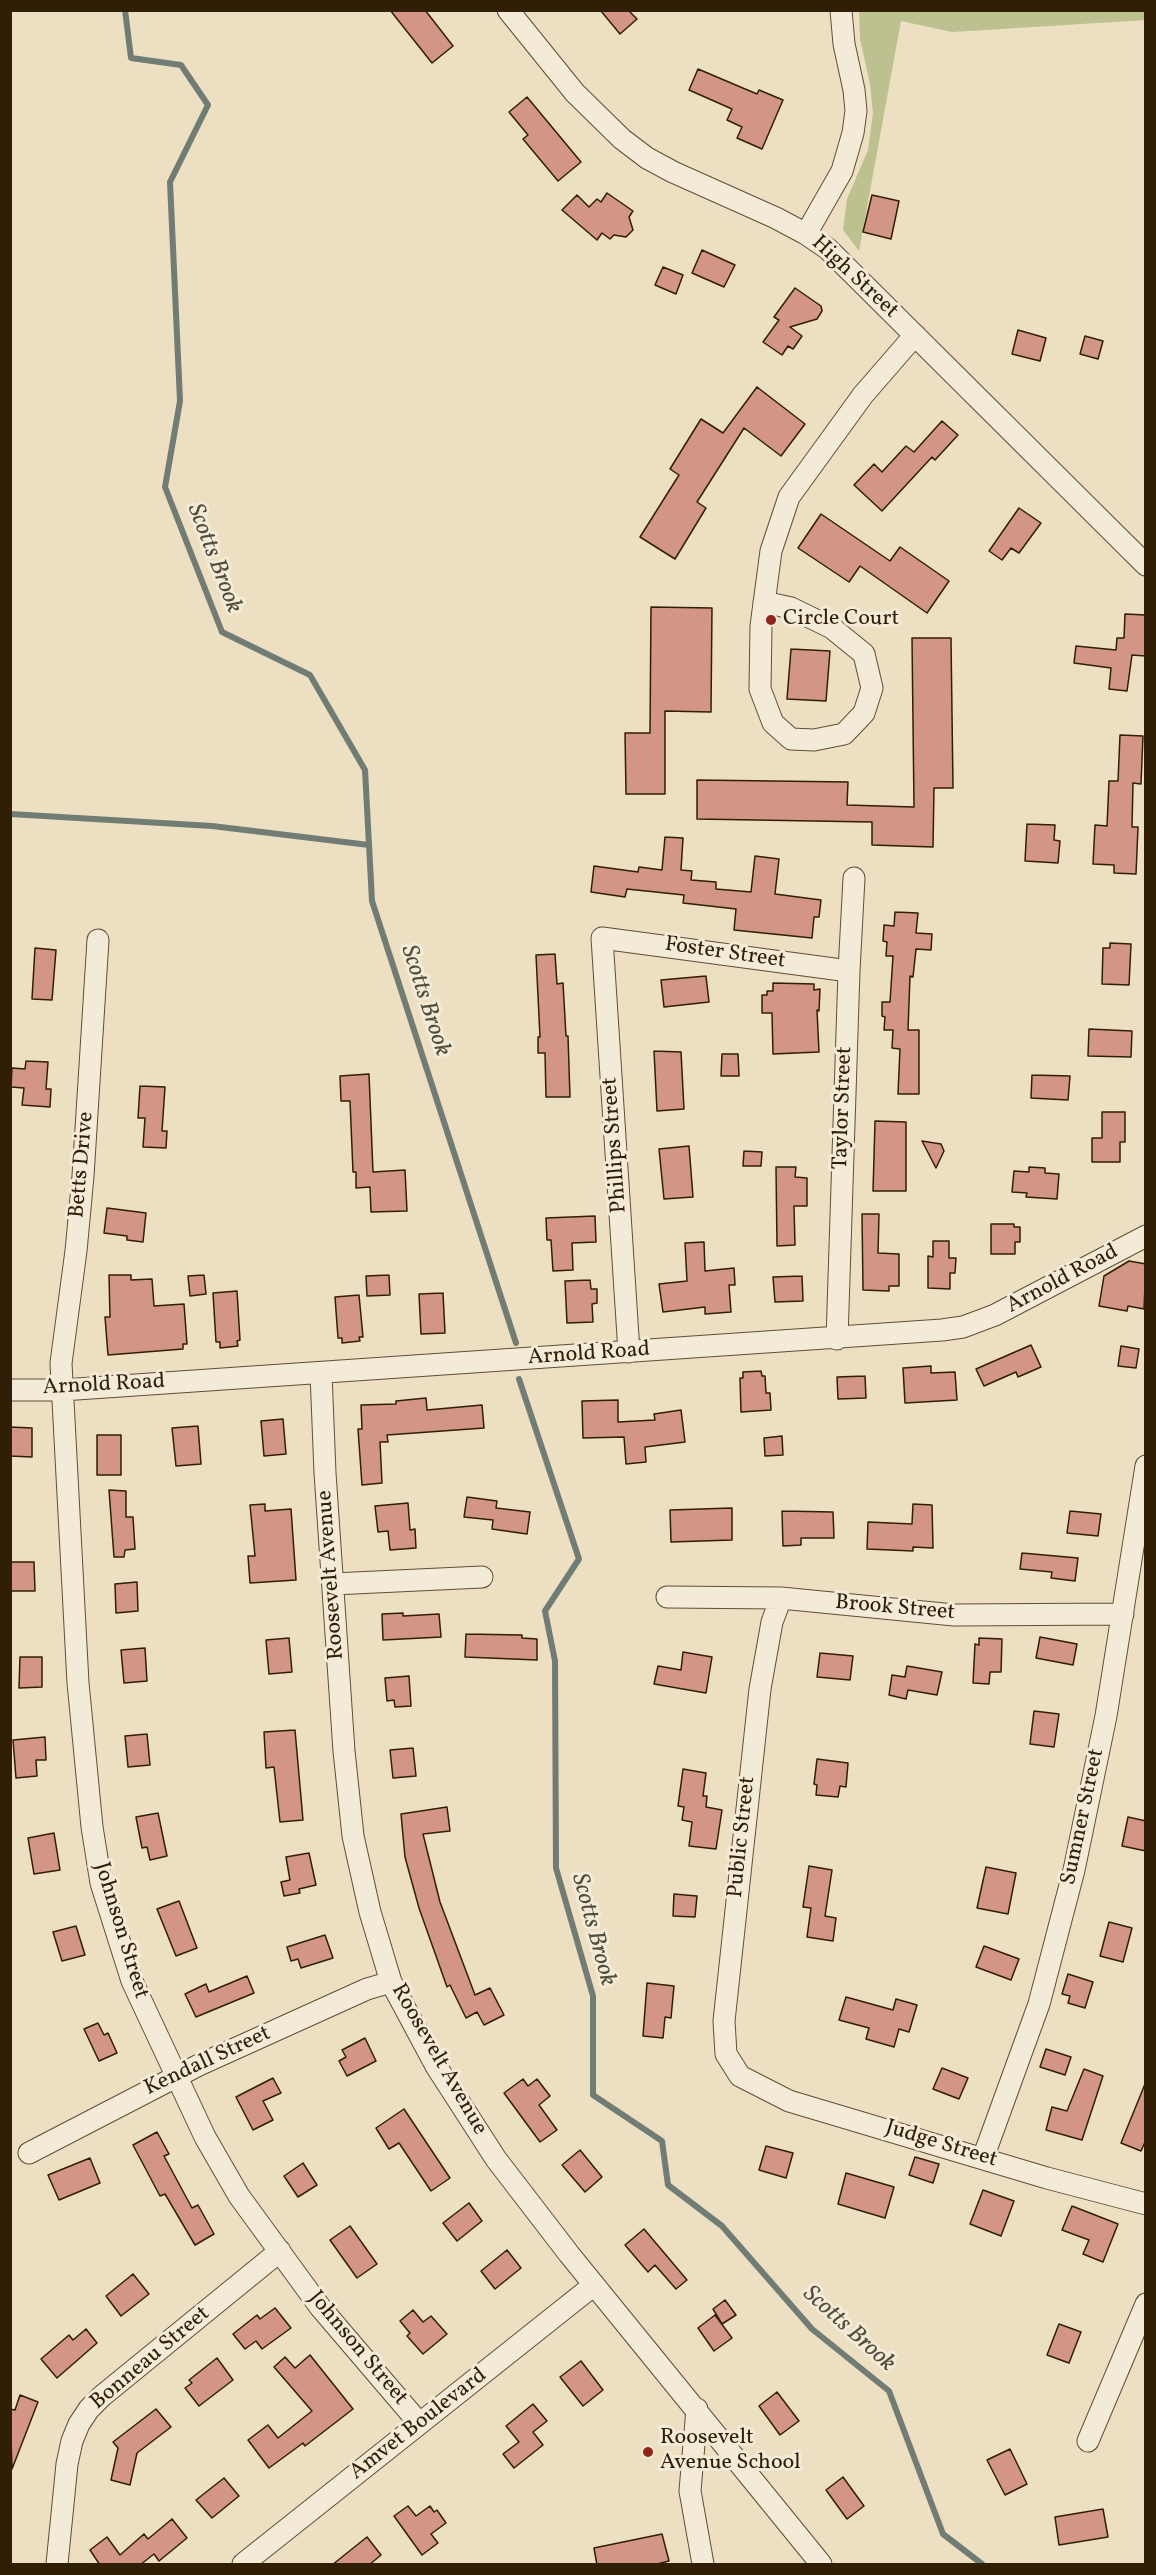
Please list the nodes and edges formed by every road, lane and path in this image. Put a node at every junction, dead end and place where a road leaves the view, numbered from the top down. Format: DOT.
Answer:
graph roads {
  1 [pos="508,10"];
  2 [pos="841,10"];
  3 [pos="806,234"];
  4 [pos="915,335"];
  5 [pos="1146,564"];
  6 [pos="764,602"];
  7 [pos="855,878"];
  8 [pos="602,938"];
  9 [pos="98,940"];
  10 [pos="849,971"];
  11 [pos="1146,1236"];
  12 [pos="837,1339"];
  13 [pos="629,1352"];
  14 [pos="321,1373"];
  15 [pos="10,1389"];
  16 [pos="62,1390"];
  17 [pos="1146,1466"];
  18 [pos="482,1577"];
  19 [pos="333,1584"];
  20 [pos="667,1597"];
  21 [pos="781,1598"];
  22 [pos="1123,1614"];
  23 [pos="391,1982"];
  24 [pos="178,2075"];
  25 [pos="740,2076"];
  26 [pos="29,2153"];
  27 [pos="983,2158"];
  28 [pos="1146,2204"];
  29 [pos="280,2251"];
  30 [pos="594,2285"];
  31 [pos="1146,2304"];
  32 [pos="697,2409"];
  33 [pos="419,2424"];
  34 [pos="1088,2441"];
  35 [pos="57,2565"];
  36 [pos="243,2565"];
  37 [pos="703,2565"];
  38 [pos="821,2565"];
  1 -- 3 [label="street, High Street"];
  2 -- 3 [label="street"];
  3 -- 4 [label="street, High Street"];
  4 -- 5 [label="street, High Street"];
  4 -- 6 [label="street"];
  6 -- 6 [label="street"];
  7 -- 10 [label="street, Taylor Street"];
  8 -- 10 [label="street, Foster Street"];
  8 -- 13 [label="street, Phillips Street"];
  9 -- 16 [label="street, Betts Drive"];
  10 -- 12 [label="street, Taylor Street"];
  11 -- 12 [label="street, Arnold Road"];
  12 -- 13 [label="street, Arnold Road"];
  13 -- 14 [label="street, Arnold Road"];
  14 -- 16 [label="street, Arnold Road"];
  14 -- 19 [label="street, Roosevelt Avenue"];
  15 -- 16 [label="street, Arnold Road"];
  16 -- 24 [label="street, Johnson Street"];
  17 -- 22 [label="street, Sumner Street"];
  18 -- 19 [label="street"];
  19 -- 23 [label="street, Roosevelt Avenue"];
  20 -- 21 [label="street, Brook Street"];
  21 -- 22 [label="street, Brook Street"];
  21 -- 25 [label="street, Public Street"];
  22 -- 27 [label="street, Sumner Street"];
  23 -- 24 [label="street, Kendall Street"];
  23 -- 30 [label="street, Roosevelt Avenue"];
  24 -- 26 [label="street, Kendall Street"];
  24 -- 29 [label="street, Johnson Street"];
  25 -- 27 [label="street, Judge Street"];
  27 -- 28 [label="street, Judge Street"];
  29 -- 33 [label="street, Johnson Street"];
  29 -- 35 [label="street, Bonneau Street"];
  30 -- 32 [label="street, Roosevelt Avenue"];
  30 -- 33 [label="street, Amvet Boulevard"];
  31 -- 34 [label="street"];
  32 -- 37 [label="street"];
  32 -- 38 [label="street, Roosevelt Avenue"];
  33 -- 36 [label="street, Amvet Boulevard"];
}
